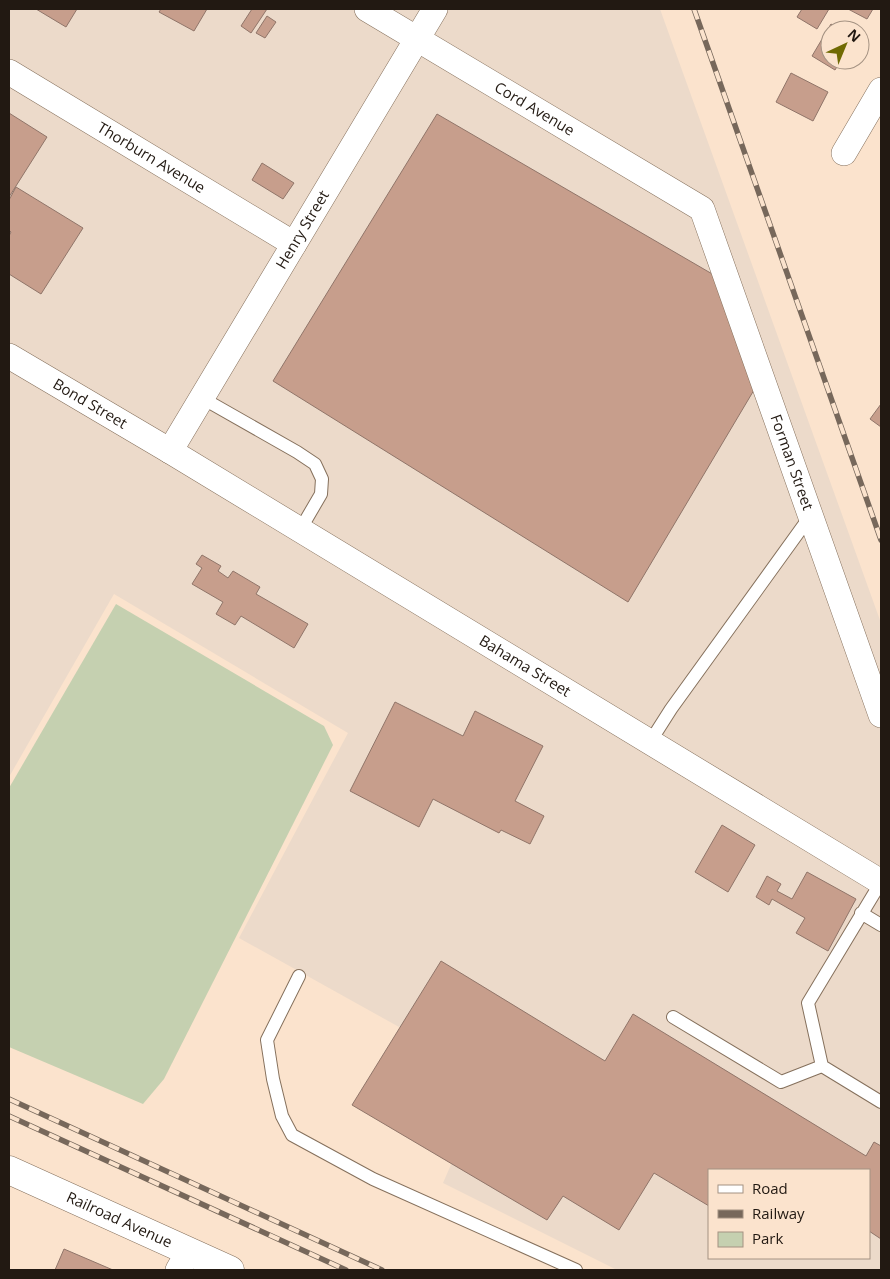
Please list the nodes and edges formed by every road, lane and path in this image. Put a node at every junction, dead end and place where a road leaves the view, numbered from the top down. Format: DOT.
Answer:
graph roads {
  1 [pos="367,9"];
  2 [pos="435,9"];
  3 [pos="417,39"];
  4 [pos="9,72"];
  5 [pos="881,90"];
  6 [pos="844,153"];
  7 [pos="702,209"];
  8 [pos="294,244"];
  9 [pos="9,356"];
  10 [pos="202,398"];
  11 [pos="170,451"];
  12 [pos="811,515"];
  13 [pos="300,530"];
  14 [pos="881,715"];
  15 [pos="650,742"];
  16 [pos="881,882"];
  17 [pos="861,913"];
  18 [pos="881,925"];
  19 [pos="299,976"];
  20 [pos="673,1017"];
  21 [pos="822,1066"];
  22 [pos="881,1102"];
  23 [pos="9,1170"];
  24 [pos="184,1261"];
  25 [pos="230,1270"];
  26 [pos="576,1270"];
  1 -- 3 [label="street, Cord Avenue"];
  2 -- 3 [label="street, Henry Street"];
  3 -- 7 [label="street, Cord Avenue"];
  3 -- 8 [label="street, Henry Street"];
  4 -- 8 [label="street, Thorburn Avenue"];
  5 -- 6 [label="street"];
  7 -- 12 [label="street, Forman Street"];
  8 -- 10 [label="street, Henry Street"];
  9 -- 11 [label="street, Bond Street"];
  10 -- 11 [label="street, Henry Street"];
  10 -- 13 [label="lane"];
  11 -- 13 [label="street, Bahama Street"];
  12 -- 14 [label="street, Forman Street"];
  12 -- 15 [label="lane"];
  13 -- 15 [label="street, Bahama Street"];
  15 -- 16 [label="street, Bahama Street"];
  16 -- 17 [label="lane"];
  17 -- 18 [label="lane"];
  17 -- 21 [label="lane"];
  19 -- 26 [label="lane"];
  20 -- 21 [label="lane"];
  21 -- 22 [label="lane"];
  23 -- 24 [label="main road, Railroad Avenue"];
  24 -- 25 [label="main road, Railroad Avenue"];
}
